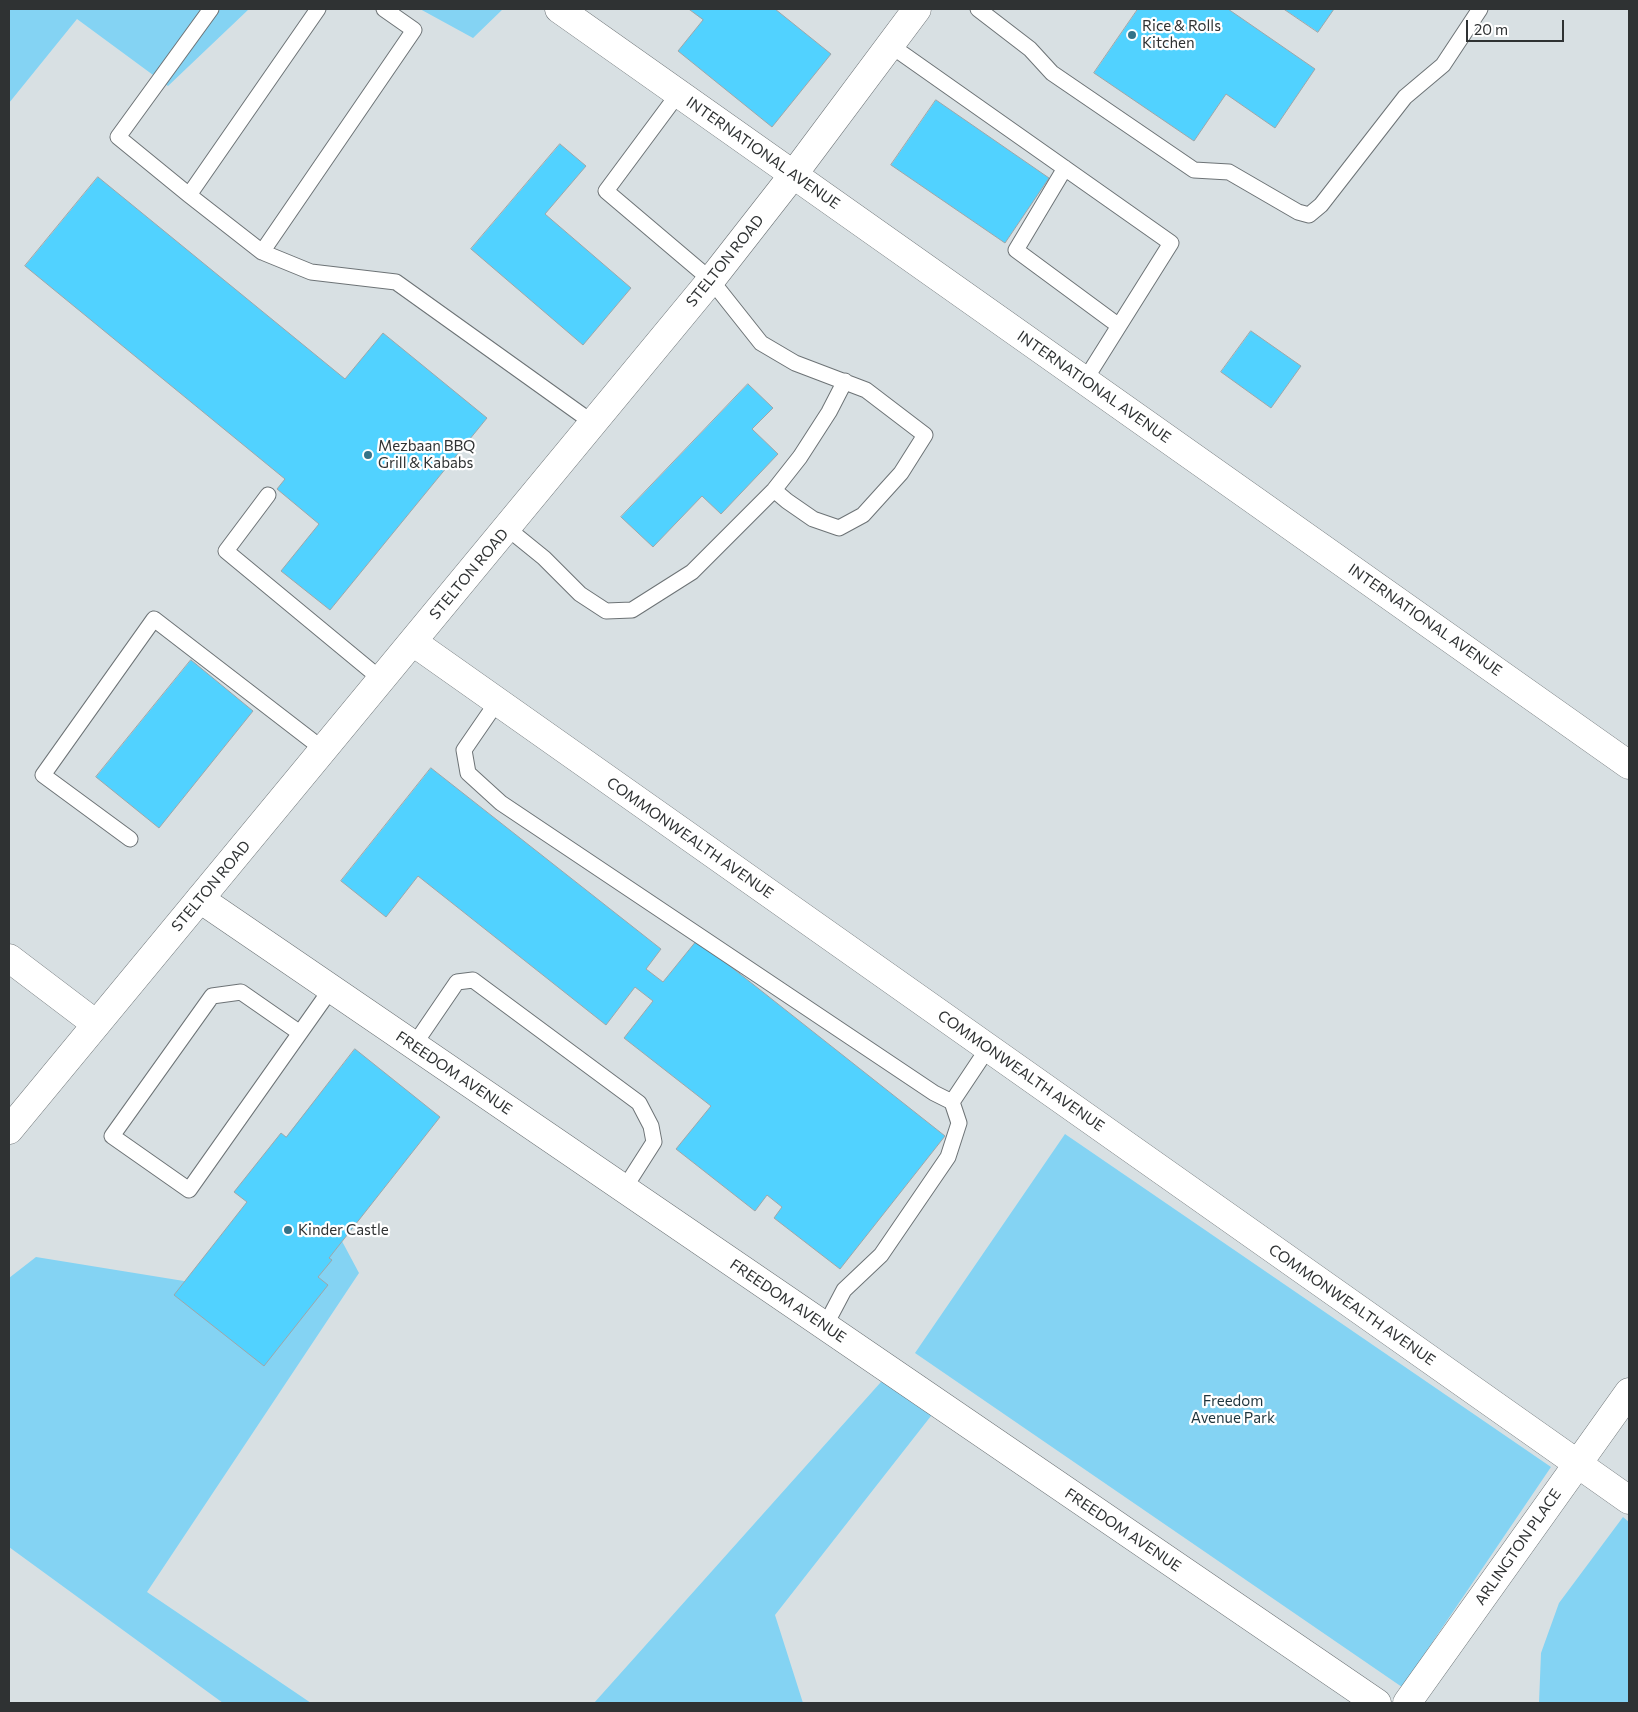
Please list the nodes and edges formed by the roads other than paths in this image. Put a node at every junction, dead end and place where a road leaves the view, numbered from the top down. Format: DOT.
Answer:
graph roads {
  1 [pos="211,9"];
  2 [pos="318,9"];
  3 [pos="384,9"];
  4 [pos="559,9"];
  5 [pos="917,9"];
  6 [pos="978,9"];
  7 [pos="1480,9"];
  8 [pos="890,45"];
  9 [pos="678,94"];
  10 [pos="1066,168"];
  11 [pos="793,175"];
  12 [pos="188,195"];
  13 [pos="262,252"];
  14 [pos="711,280"];
  15 [pos="1119,326"];
  16 [pos="1084,380"];
  17 [pos="845,381"];
  18 [pos="592,423"];
  19 [pos="774,490"];
  20 [pos="268,495"];
  21 [pos="507,528"];
  22 [pos="413,642"];
  23 [pos="382,680"];
  24 [pos="497,702"];
  25 [pos="324,750"];
  26 [pos="1629,765"];
  27 [pos="130,840"];
  28 [pos="200,899"];
  29 [pos="9,958"];
  30 [pos="331,989"];
  31 [pos="96,1024"];
  32 [pos="300,1033"];
  33 [pos="414,1046"];
  34 [pos="988,1048"];
  35 [pos="952,1102"];
  36 [pos="9,1130"];
  37 [pos="624,1189"];
  38 [pos="824,1326"];
  39 [pos="1629,1392"];
  40 [pos="1577,1464"];
  41 [pos="1629,1500"];
  42 [pos="1377,1703"];
  43 [pos="1407,1703"];
  1 -- 12 [label="lane"];
  2 -- 12 [label="lane"];
  3 -- 13 [label="lane"];
  4 -- 9 [label="street, INTERNATIONAL AVENUE"];
  5 -- 8 [label="street, STELTON ROAD"];
  6 -- 7 [label="lane"];
  8 -- 10 [label="lane"];
  8 -- 11 [label="street, STELTON ROAD"];
  9 -- 11 [label="street, INTERNATIONAL AVENUE"];
  9 -- 14 [label="lane"];
  10 -- 15 [label="lane"];
  10 -- 15 [label="lane"];
  11 -- 14 [label="street, STELTON ROAD"];
  11 -- 16 [label="street, INTERNATIONAL AVENUE"];
  12 -- 13 [label="lane"];
  13 -- 18 [label="lane"];
  14 -- 17 [label="lane"];
  14 -- 18 [label="street, STELTON ROAD"];
  15 -- 16 [label="lane"];
  16 -- 26 [label="street, INTERNATIONAL AVENUE"];
  17 -- 19 [label="lane"];
  17 -- 19 [label="lane"];
  18 -- 21 [label="street, STELTON ROAD"];
  19 -- 21 [label="lane"];
  20 -- 23 [label="lane"];
  21 -- 22 [label="street, STELTON ROAD"];
  22 -- 23 [label="street, STELTON ROAD"];
  22 -- 24 [label="street, COMMONWEALTH AVENUE"];
  23 -- 25 [label="street, STELTON ROAD"];
  24 -- 34 [label="street, COMMONWEALTH AVENUE"];
  24 -- 35 [label="lane"];
  25 -- 27 [label="lane"];
  25 -- 28 [label="street, STELTON ROAD"];
  28 -- 30 [label="street, FREEDOM AVENUE"];
  28 -- 31 [label="street, STELTON ROAD"];
  29 -- 31 [label="street"];
  30 -- 32 [label="lane"];
  30 -- 33 [label="street, FREEDOM AVENUE"];
  31 -- 36 [label="street, STELTON ROAD"];
  32 -- 32 [label="lane"];
  33 -- 37 [label="street, FREEDOM AVENUE"];
  33 -- 37 [label="lane"];
  34 -- 35 [label="lane"];
  34 -- 40 [label="street, COMMONWEALTH AVENUE"];
  35 -- 38 [label="lane"];
  37 -- 38 [label="street, FREEDOM AVENUE"];
  38 -- 42 [label="street, FREEDOM AVENUE"];
  39 -- 40 [label="street, ARLINGTON PLACE"];
  40 -- 41 [label="street, COMMONWEALTH AVENUE"];
  40 -- 43 [label="street, ARLINGTON PLACE"];
}
